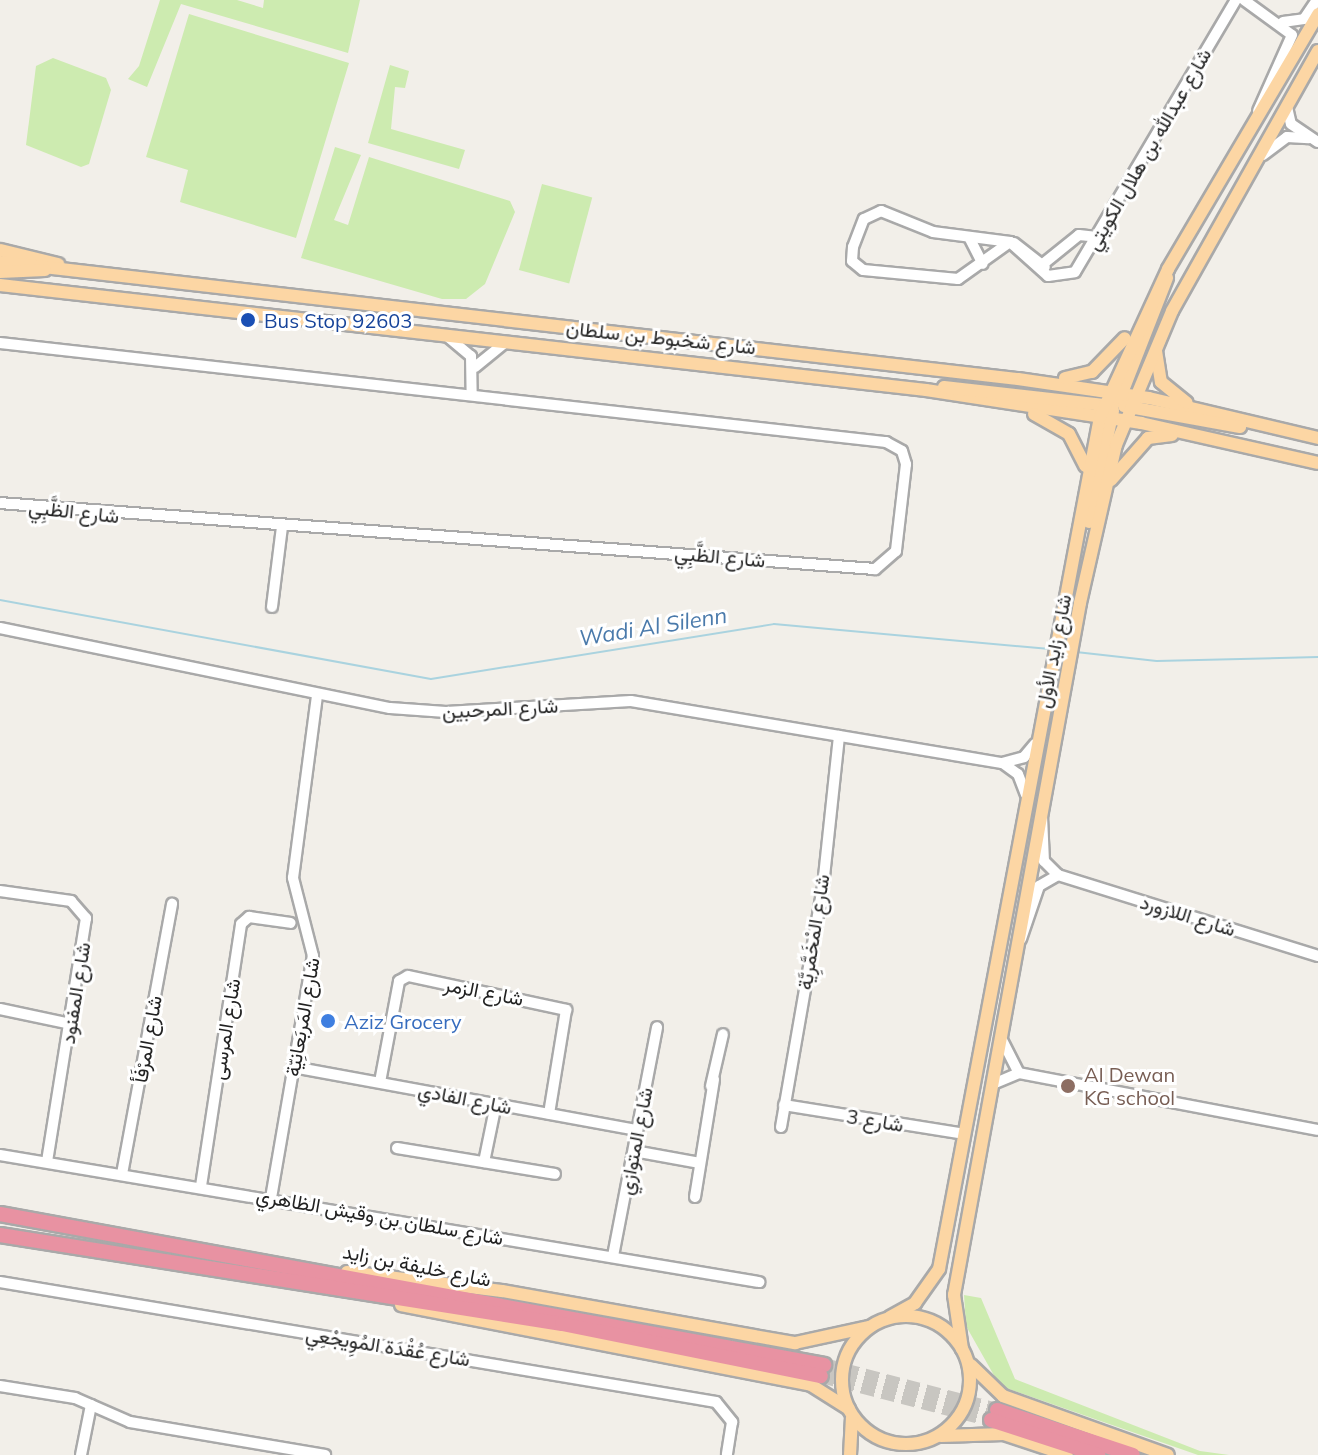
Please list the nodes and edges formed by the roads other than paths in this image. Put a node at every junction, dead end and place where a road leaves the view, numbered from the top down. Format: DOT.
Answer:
graph roads {
  1 [pos="1236,0"];
  2 [pos="1244,0"];
  3 [pos="1317,0"];
  4 [pos="1318,14"];
  5 [pos="1283,22"];
  6 [pos="1318,51"];
  7 [pos="1287,107"];
  8 [pos="1258,117"];
  9 [pos="1314,140"];
  10 [pos="1253,164"];
  11 [pos="969,237"];
  12 [pos="1097,237"];
  13 [pos="1010,242"];
  14 [pos="0,250"];
  15 [pos="0,262"];
  16 [pos="983,264"];
  17 [pos="1043,264"];
  18 [pos="48,268"];
  19 [pos="1168,269"];
  20 [pos="72,271"];
  21 [pos="0,272"];
  22 [pos="1048,276"];
  23 [pos="0,285"];
  24 [pos="1142,316"];
  25 [pos="448,337"];
  26 [pos="0,343"];
  27 [pos="505,343"];
  28 [pos="1157,343"];
  29 [pos="475,367"];
  30 [pos="1018,379"];
  31 [pos="926,390"];
  32 [pos="472,395"];
  33 [pos="1116,406"];
  34 [pos="1200,410"];
  35 [pos="1298,432"];
  36 [pos="1199,435"];
  37 [pos="1318,438"];
  38 [pos="1318,463"];
  39 [pos="1086,468"];
  40 [pos="1105,490"];
  41 [pos="0,503"];
  42 [pos="282,527"];
  43 [pos="1090,551"];
  44 [pos="272,607"];
  45 [pos="0,628"];
  46 [pos="317,695"];
  47 [pos="839,736"];
  48 [pos="1035,744"];
  49 [pos="1002,763"];
  50 [pos="1026,795"];
  51 [pos="1042,814"];
  52 [pos="1058,875"];
  53 [pos="0,891"];
  54 [pos="172,904"];
  55 [pos="291,923"];
  56 [pos="1018,943"];
  57 [pos="1318,956"];
  58 [pos="0,1009"];
  59 [pos="71,1024"];
  60 [pos="657,1027"];
  61 [pos="723,1034"];
  62 [pos="1001,1037"];
  63 [pos="293,1067"];
  64 [pos="1019,1073"];
  65 [pos="380,1082"];
  66 [pos="993,1084"];
  67 [pos="496,1104"];
  68 [pos="784,1105"];
  69 [pos="549,1114"];
  70 [pos="781,1127"];
  71 [pos="637,1130"];
  72 [pos="1318,1130"];
  73 [pos="965,1134"];
  74 [pos="397,1148"];
  75 [pos="634,1151"];
  76 [pos="0,1155"];
  77 [pos="47,1162"];
  78 [pos="484,1162"];
  79 [pos="700,1163"];
  80 [pos="122,1174"];
  81 [pos="555,1174"];
  82 [pos="201,1186"];
  83 [pos="695,1197"];
  84 [pos="271,1198"];
  85 [pos="0,1214"];
  86 [pos="0,1235"];
  87 [pos="613,1256"];
  88 [pos="347,1272"];
  89 [pos="0,1282"];
  90 [pos="759,1282"];
  91 [pos="343,1290"];
  92 [pos="890,1317"];
  93 [pos="869,1327"];
  94 [pos="963,1352"];
  95 [pos="0,1386"];
  96 [pos="91,1405"];
  97 [pos="850,1412"];
  98 [pos="934,1437"];
  99 [pos="908,1444"];
  100 [pos="317,1454"];
  101 [pos="81,1455"];
  102 [pos="727,1455"];
  103 [pos="850,1455"];
  104 [pos="890,1455"];
  105 [pos="1067,1455"];
  106 [pos="1098,1455"];
  107 [pos="1133,1455"];
  108 [pos="1168,1455"];
  1 -- 12 [label="street, شارع عبدالله بن هلال الكويتي"];
  2 -- 5 [label="street"];
  3 -- 5 [label="street"];
  4 -- 8 [label="main road, شارع زايد الأول"];
  5 -- 8 [label="street"];
  6 -- 7 [label="main road, شارع زايد الأول"];
  7 -- 9 [label="street"];
  7 -- 10 [label="main road, شارع زايد الأول"];
  8 -- 19 [label="main road, شارع زايد الأول"];
  9 -- 10 [label="street"];
  10 -- 28 [label="main road, شارع زايد الأول"];
  11 -- 13 [label="street"];
  11 -- 16 [label="street"];
  11 -- 16 [label="street"];
  12 -- 17 [label="street"];
  12 -- 22 [label="street, شارع عبدالله بن هلال الكويتي"];
  13 -- 16 [label="street"];
  13 -- 17 [label="street"];
  13 -- 22 [label="street"];
  14 -- 20 [label="main road"];
  15 -- 18 [label="main road, شارع شخبوط بن سلطان"];
  17 -- 22 [label="street"];
  18 -- 20 [label="main road, شارع شخبوط بن سلطان"];
  18 -- 21 [label="main road"];
  19 -- 24 [label="main road, شارع زايد الأول"];
  19 -- 33 [label="main road"];
  20 -- 30 [label="main road, شارع شخبوط بن سلطان"];
  23 -- 25 [label="main road, شارع شخبوط بن سلطان"];
  24 -- 30 [label="main road"];
  24 -- 33 [label="main road, شارع زايد الأول"];
  25 -- 27 [label="main road, شارع شخبوط بن سلطان"];
  25 -- 29 [label="street"];
  26 -- 32 [label="street, شارع الظَّبِي"];
  27 -- 29 [label="street"];
  27 -- 31 [label="main road, شارع شخبوط بن سلطان"];
  28 -- 33 [label="main road, شارع زايد الأول"];
  28 -- 34 [label="main road"];
  29 -- 32 [label="street"];
  30 -- 33 [label="main road, شارع شخبوط بن سلطان"];
  31 -- 33 [label="main road, شارع شخبوط بن سلطان"];
  31 -- 39 [label="main road"];
  32 -- 42 [label="street, شارع الظَّبِي"];
  33 -- 34 [label="main road, شارع شخبوط بن سلطان"];
  33 -- 35 [label="main road"];
  33 -- 36 [label="main road, شارع شخبوط بن سلطان"];
  33 -- 39 [label="main road, شارع زايد الأول"];
  33 -- 40 [label="main road, شارع زايد الأول"];
  33 -- 43 [label="main road"];
  34 -- 35 [label="main road, شارع شخبوط بن سلطان"];
  35 -- 37 [label="main road, شارع شخبوط بن سلطان"];
  36 -- 38 [label="main road, شارع شخبوط بن سلطان"];
  36 -- 40 [label="main road"];
  39 -- 48 [label="main road, شارع زايد الأول"];
  40 -- 43 [label="main road, شارع زايد الأول"];
  41 -- 42 [label="street, شارع الظَّبِي"];
  42 -- 44 [label="street"];
  43 -- 51 [label="main road, شارع زايد الأول"];
  45 -- 46 [label="street, شارع المرحبين"];
  46 -- 47 [label="street, شارع المرحبين"];
  46 -- 63 [label="street, شارع المَربَعانِيّة"];
  47 -- 49 [label="street, شارع المرحبين"];
  47 -- 68 [label="street, شارع المْخَمَّرِيَّة"];
  48 -- 49 [label="street"];
  48 -- 50 [label="main road, شارع زايد الأول"];
  49 -- 50 [label="street"];
  50 -- 73 [label="main road, شارع زايد الأول"];
  51 -- 52 [label="street"];
  51 -- 56 [label="main road, شارع زايد الأول"];
  52 -- 56 [label="street"];
  52 -- 57 [label="street, شارع اللازورد"];
  53 -- 59 [label="street, شارع المفنود"];
  54 -- 80 [label="street, شارع المرْفَأ"];
  55 -- 82 [label="street, شارع المرسى"];
  56 -- 62 [label="main road, شارع زايد الأول"];
  58 -- 59 [label="street"];
  59 -- 77 [label="street, شارع المفنود"];
  60 -- 71 [label="street, شارع المتوازي"];
  61 -- 79 [label="street"];
  62 -- 64 [label="street"];
  62 -- 66 [label="main road, شارع زايد الأول"];
  63 -- 65 [label="street, شارع الفادي"];
  63 -- 84 [label="street, شارع المَربَعانِيّة"];
  64 -- 66 [label="street"];
  64 -- 72 [label="street"];
  65 -- 67 [label="street, شارع الفادي"];
  65 -- 69 [label="street, شارع الزمر"];
  66 -- 94 [label="main road, شارع زايد الأول"];
  67 -- 69 [label="street, شارع الفادي"];
  67 -- 78 [label="street"];
  68 -- 70 [label="street, شارع المْخَمَّرِيَّة"];
  68 -- 73 [label="street, شارع 3"];
  69 -- 71 [label="street, شارع الفادي"];
  71 -- 75 [label="street, شارع المتوازي"];
  73 -- 92 [label="main road, شارع زايد الأول"];
  74 -- 78 [label="street"];
  75 -- 79 [label="street"];
  75 -- 87 [label="street, شارع المتوازي"];
  76 -- 77 [label="street, شارع سلطان بن وقيش الظاهري"];
  77 -- 80 [label="street, شارع سلطان بن وقيش الظاهري"];
  78 -- 81 [label="street"];
  79 -- 83 [label="street"];
  80 -- 82 [label="street, شارع سلطان بن وقيش الظاهري"];
  82 -- 84 [label="street, شارع سلطان بن وقيش الظاهري"];
  84 -- 87 [label="street, شارع سلطان بن وقيش الظاهري"];
  85 -- 88 [label="highway, شارع خليفة بن زايد"];
  86 -- 91 [label="highway, شارع خليفة بن زايد"];
  87 -- 90 [label="street, شارع سلطان بن وقيش الظاهري"];
  88 -- 91 [label="highway, شارع خليفة بن زايد"];
  88 -- 93 [label="main road"];
  89 -- 102 [label="street, شارع عُقْدَة المُوِيجْعِي"];
  91 -- 97 [label="main road"];
  92 -- 93 [label="main road"];
  92 -- 94 [label="main road"];
  93 -- 97 [label="main road"];
  94 -- 98 [label="main road"];
  94 -- 108 [label="main road"];
  95 -- 96 [label="street"];
  96 -- 100 [label="street"];
  96 -- 101 [label="street"];
  97 -- 99 [label="main road"];
  97 -- 103 [label="main road"];
  98 -- 99 [label="main road"];
  98 -- 105 [label="main road"];
  99 -- 104 [label="main road"];
  106 -- 107 [label="highway"];
}
